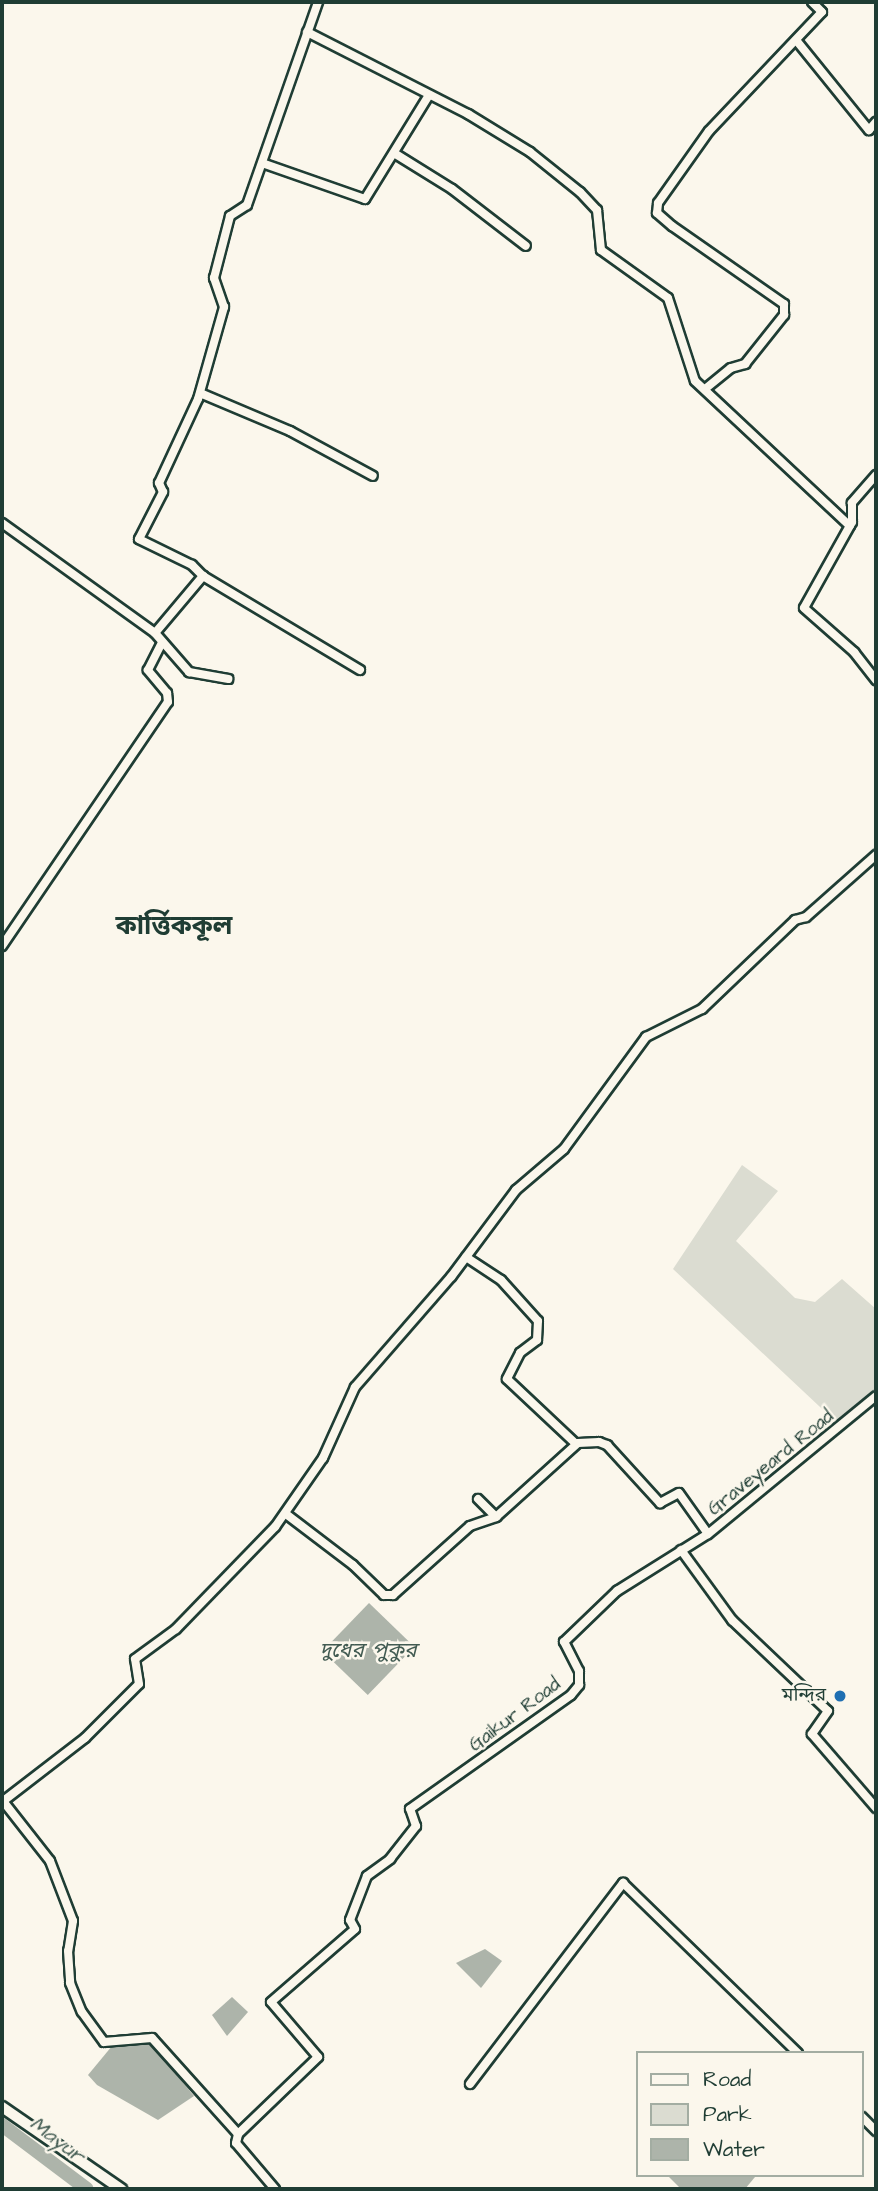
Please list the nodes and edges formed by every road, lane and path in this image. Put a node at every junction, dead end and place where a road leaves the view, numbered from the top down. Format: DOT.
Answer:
graph roads {
  1 [pos="318,2"];
  2 [pos="812,2"];
  3 [pos="307,32"];
  4 [pos="796,40"];
  5 [pos="429,95"];
  6 [pos="876,122"];
  7 [pos="394,153"];
  8 [pos="262,163"];
  9 [pos="526,246"];
  10 [pos="705,389"];
  11 [pos="200,393"];
  12 [pos="876,475"];
  13 [pos="373,476"];
  14 [pos="2,523"];
  15 [pos="850,526"];
  16 [pos="204,576"];
  17 [pos="155,633"];
  18 [pos="162,643"];
  19 [pos="360,670"];
  20 [pos="228,679"];
  21 [pos="876,680"];
  22 [pos="876,855"];
  23 [pos="2,946"];
  24 [pos="466,1257"];
  25 [pos="876,1396"];
  26 [pos="573,1441"];
  27 [pos="478,1499"];
  28 [pos="286,1514"];
  29 [pos="496,1517"];
  30 [pos="708,1534"];
  31 [pos="681,1550"];
  32 [pos="2,1802"];
  33 [pos="876,1808"];
  34 [pos="796,2051"];
  35 [pos="470,2084"];
  36 [pos="2,2107"];
  37 [pos="238,2134"];
  38 [pos="121,2189"];
  39 [pos="275,2189"];
  1 -- 3 [label="street"];
  2 -- 4 [label="street"];
  3 -- 5 [label="street"];
  3 -- 8 [label="street"];
  4 -- 6 [label="street"];
  4 -- 10 [label="street"];
  5 -- 7 [label="street"];
  5 -- 10 [label="street"];
  7 -- 8 [label="street"];
  7 -- 9 [label="street"];
  8 -- 11 [label="street"];
  10 -- 15 [label="street"];
  11 -- 13 [label="street"];
  11 -- 16 [label="street"];
  12 -- 15 [label="street"];
  14 -- 17 [label="street"];
  15 -- 21 [label="street"];
  16 -- 17 [label="street"];
  16 -- 19 [label="street"];
  17 -- 18 [label="street"];
  18 -- 20 [label="street"];
  18 -- 23 [label="street"];
  22 -- 24 [label="street"];
  24 -- 26 [label="street"];
  24 -- 28 [label="street"];
  25 -- 30 [label="street, Graveyeard Road"];
  27 -- 29 [label="street"];
  28 -- 29 [label="street"];
  28 -- 32 [label="street"];
  29 -- 30 [label="street"];
  30 -- 31 [label="street, Graveyeard Road"];
  31 -- 33 [label="street"];
  31 -- 37 [label="street, Gaikur Road"];
  32 -- 37 [label="street"];
  34 -- 35 [label="street"];
  36 -- 38 [label="main road"];
  37 -- 39 [label="street"];
}
